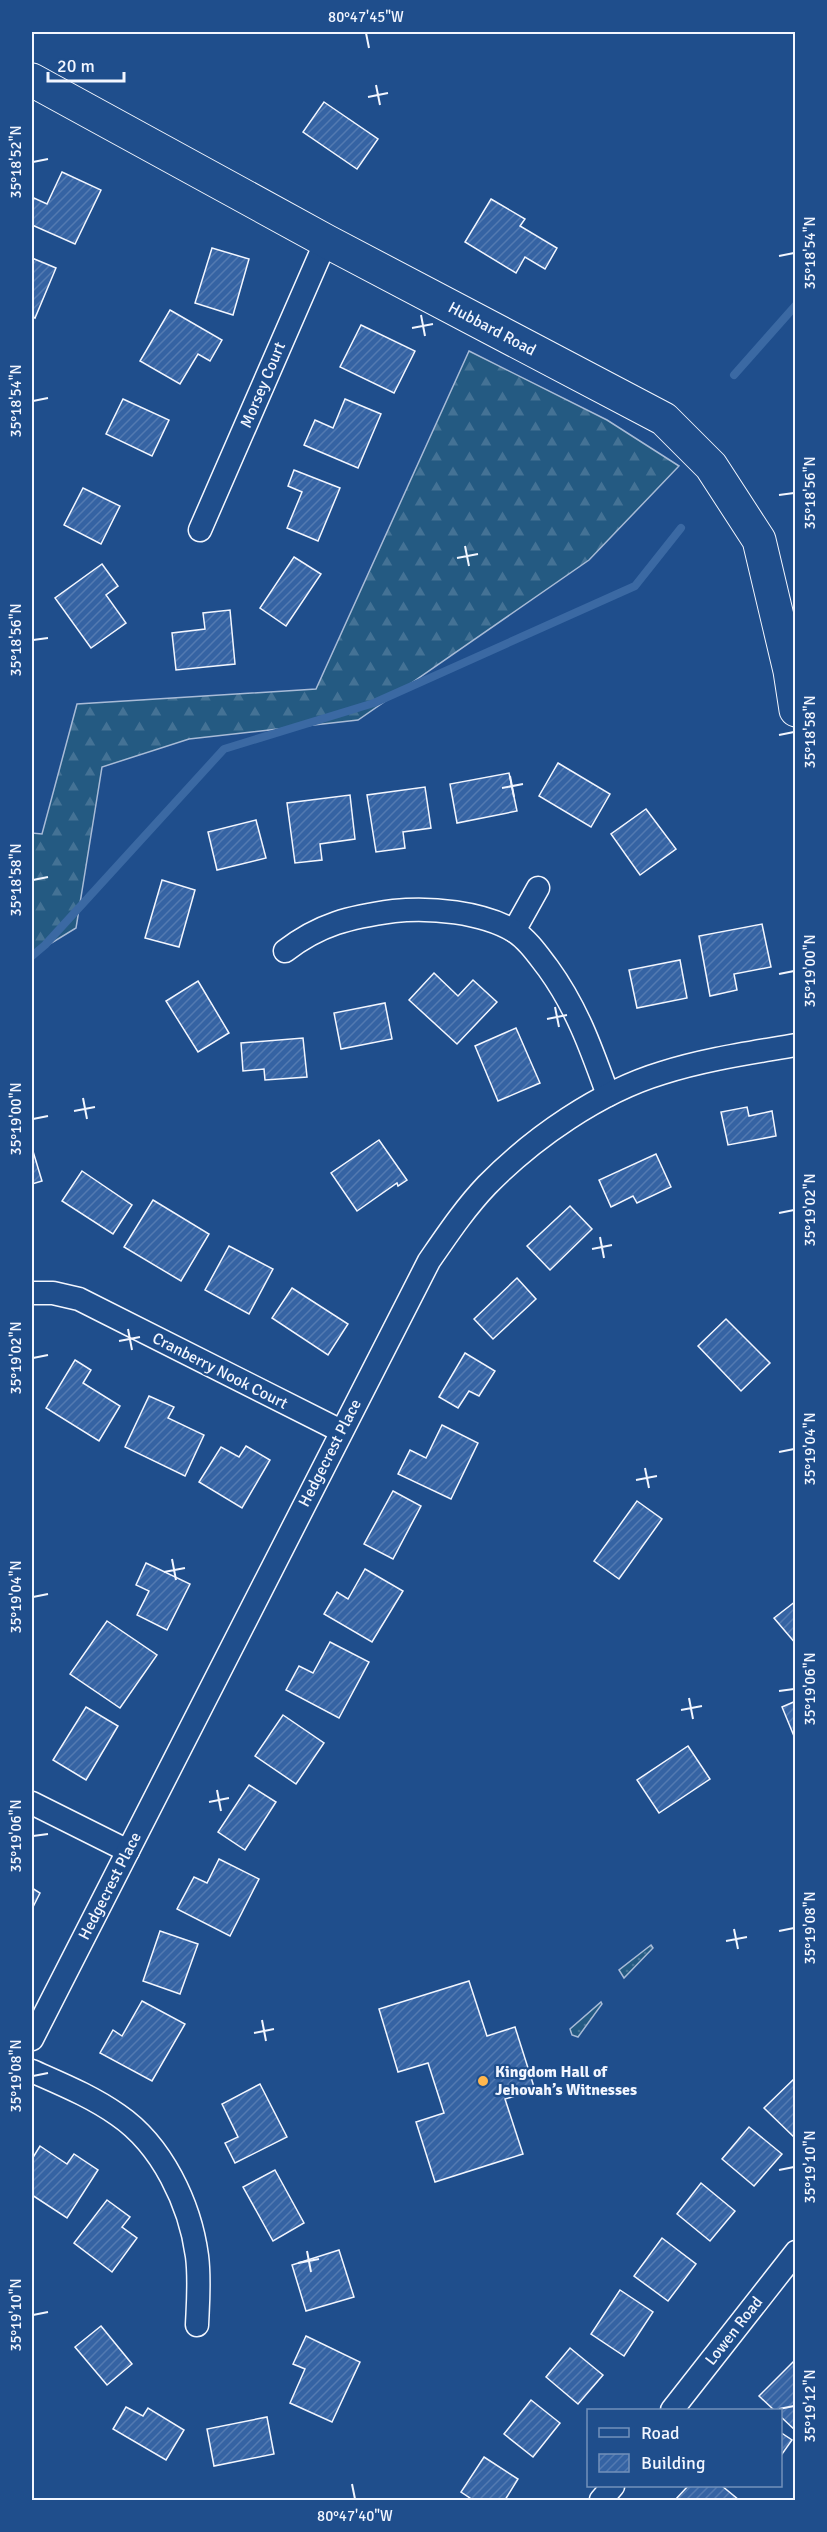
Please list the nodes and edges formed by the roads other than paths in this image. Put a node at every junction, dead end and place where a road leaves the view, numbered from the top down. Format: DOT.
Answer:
graph roads {
  1 [pos="32,80"];
  2 [pos="326,241"];
  3 [pos="200,530"];
  4 [pos="793,670"];
  5 [pos="795,710"];
  6 [pos="538,888"];
  7 [pos="514,931"];
  8 [pos="285,951"];
  9 [pos="795,1045"];
  10 [pos="608,1095"];
  11 [pos="32,1293"];
  12 [pos="341,1431"];
  13 [pos="32,1803"];
  14 [pos="128,1851"];
  15 [pos="32,2039"];
  16 [pos="32,2071"];
  17 [pos="795,2252"];
  18 [pos="197,2325"];
  19 [pos="673,2409"];
  20 [pos="612,2487"];
  21 [pos="601,2500"];
  1 -- 2 [label="main road, Hubbard Road"];
  2 -- 3 [label="street, Morsey Court"];
  2 -- 4 [label="main road, Hubbard Road"];
  4 -- 5 [label="main road, Hubbard Road"];
  6 -- 7 [label="street"];
  7 -- 8 [label="street"];
  7 -- 10 [label="street"];
  9 -- 10 [label="street, Hedgecrest Place"];
  10 -- 12 [label="street, Hedgecrest Place"];
  11 -- 12 [label="street, Cranberry Nook Court"];
  12 -- 14 [label="street, Hedgecrest Place"];
  13 -- 14 [label="street"];
  14 -- 15 [label="street, Hedgecrest Place"];
  16 -- 18 [label="street"];
  17 -- 19 [label="street, Lowen Road"];
  20 -- 21 [label="street"];
}
